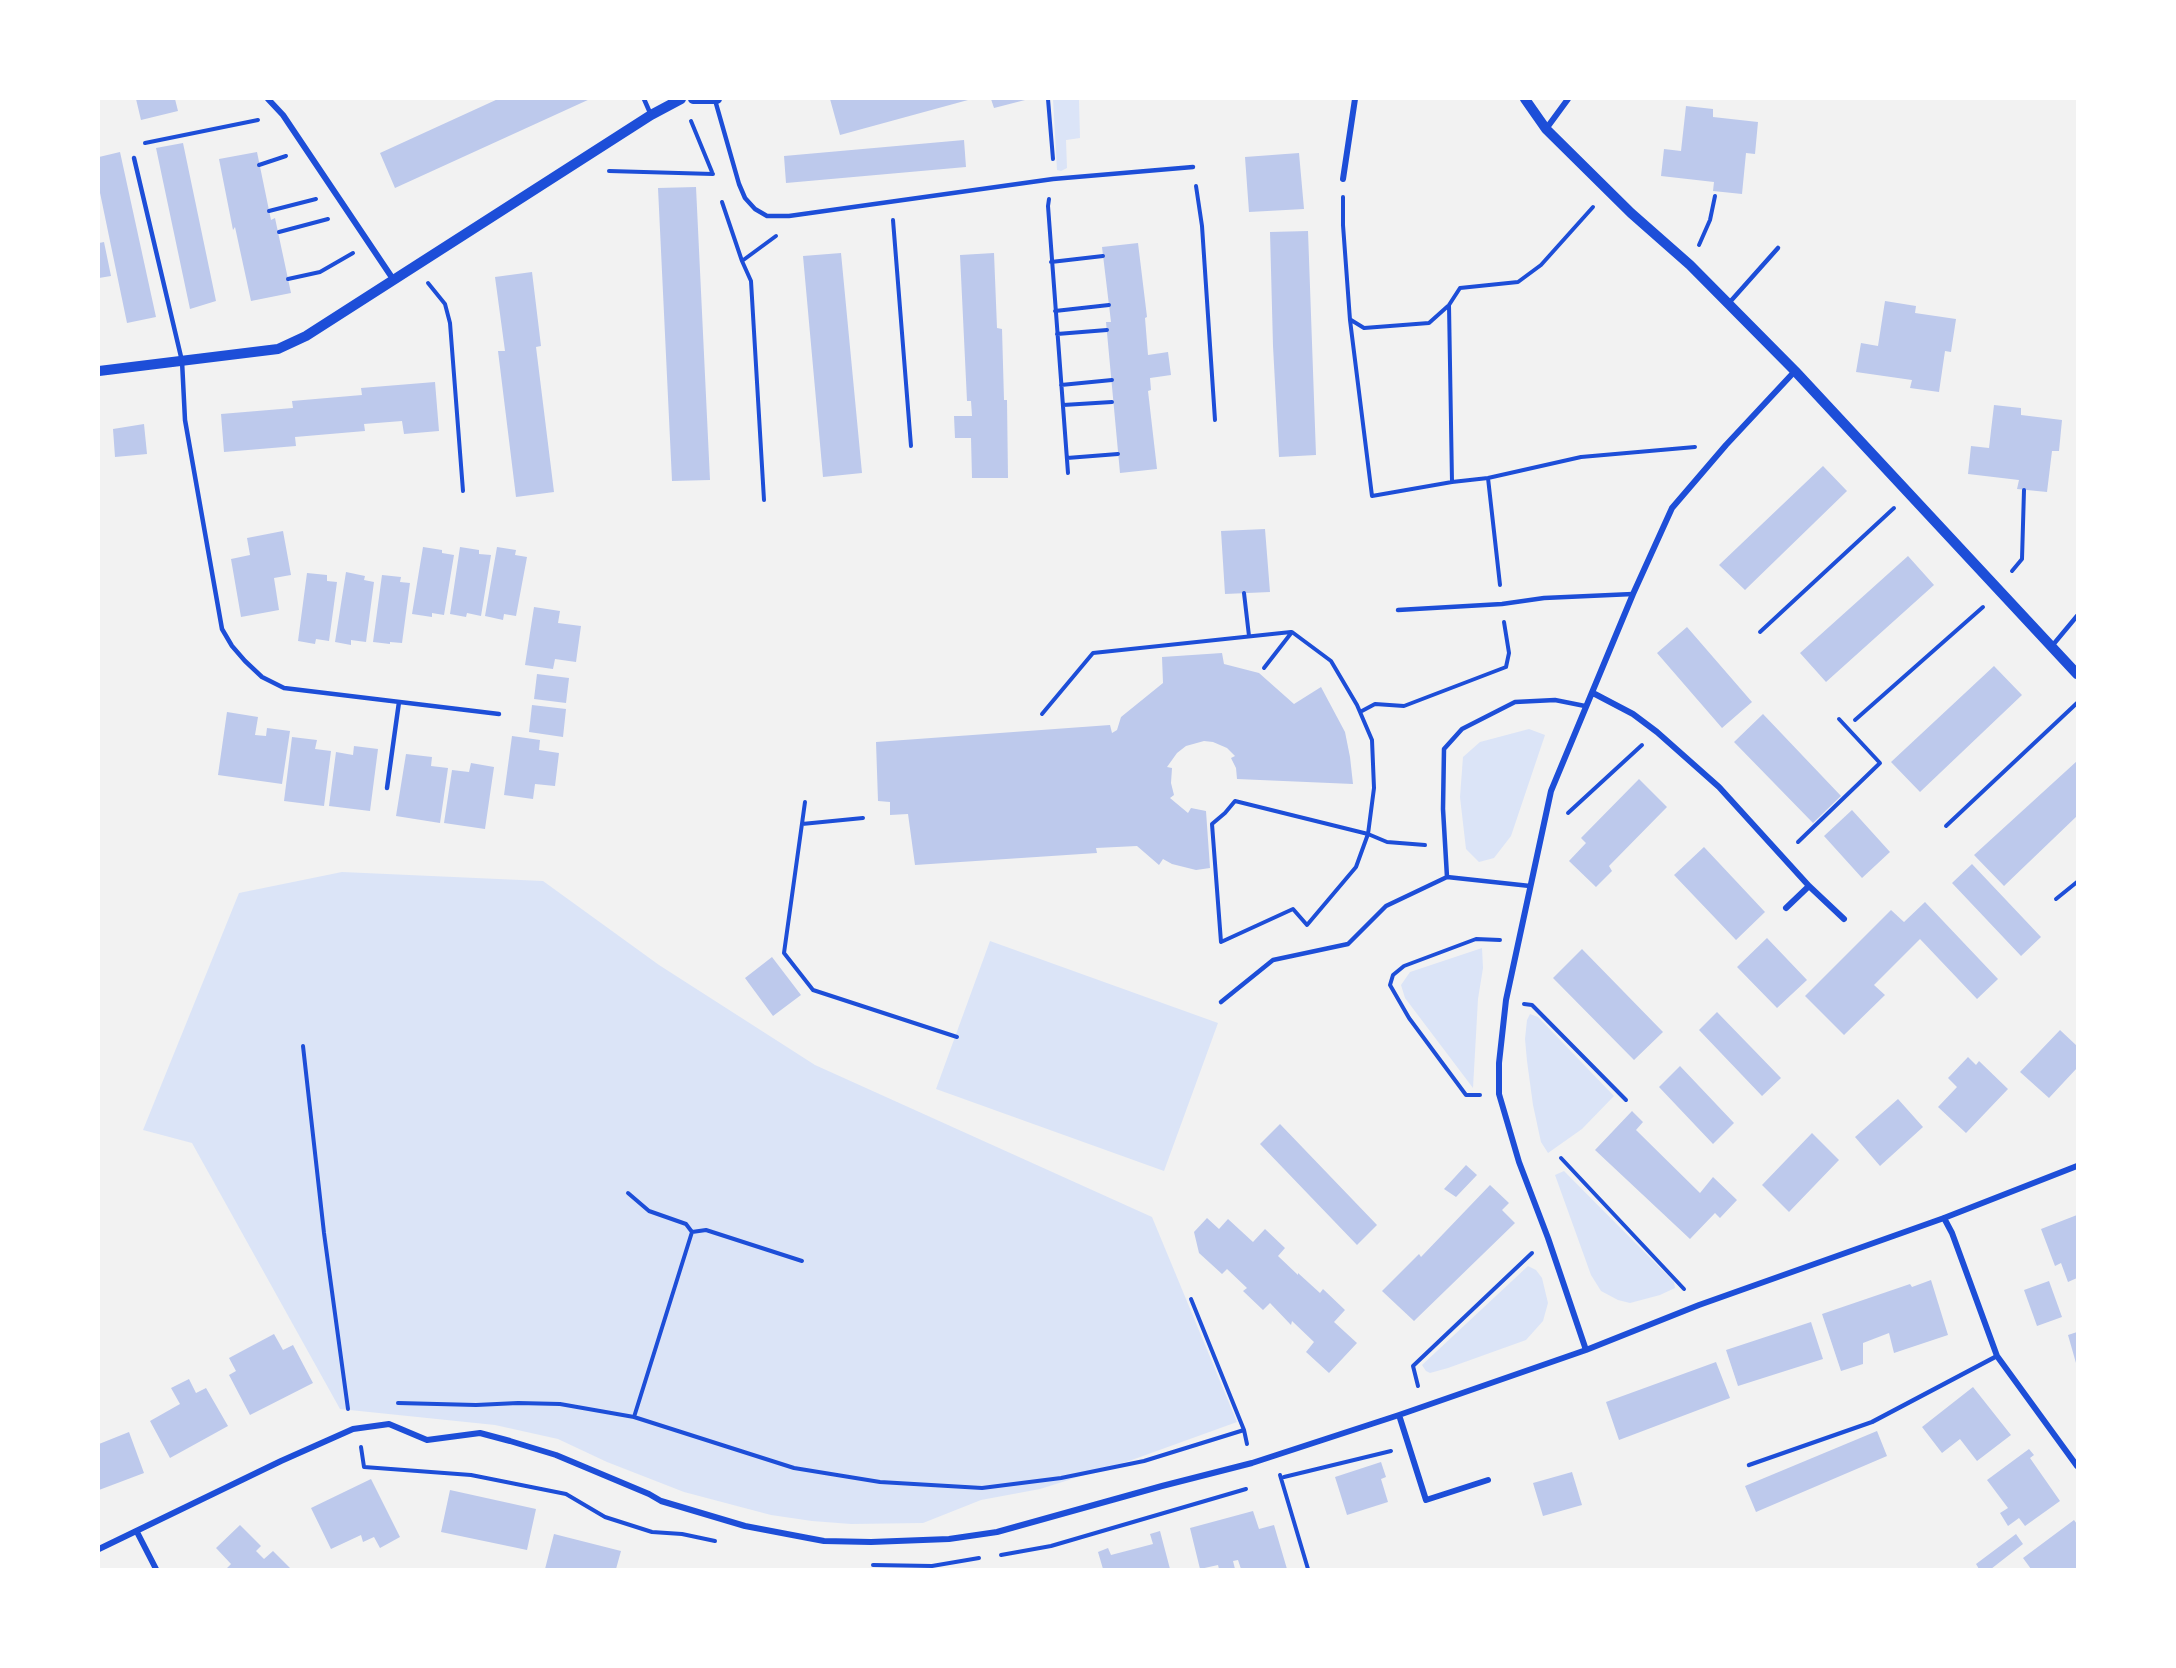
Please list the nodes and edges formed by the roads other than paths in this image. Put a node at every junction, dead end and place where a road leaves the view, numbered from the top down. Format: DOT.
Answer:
graph roads {
  1 [pos="268,99"];
  2 [pos="644,99"];
  3 [pos="681,99"];
  4 [pos="693,99"];
  5 [pos="1355,99"];
  6 [pos="1525,99"];
  7 [pos="1568,99"];
  8 [pos="716,100"];
  9 [pos="651,115"];
  10 [pos="1546,129"];
  11 [pos="134,158"];
  12 [pos="1193,167"];
  13 [pos="1343,179"];
  14 [pos="1778,248"];
  15 [pos="393,279"];
  16 [pos="1729,303"];
  17 [pos="182,361"];
  18 [pos="99,370"];
  19 [pos="1795,371"];
  20 [pos="1633,594"];
  21 [pos="1398,610"];
  22 [pos="2077,616"];
  23 [pos="2052,646"];
  24 [pos="2077,674"];
  25 [pos="1593,693"];
  26 [pos="399,702"];
  27 [pos="1585,705"];
  28 [pos="499,714"];
  29 [pos="387,788"];
  30 [pos="1447,877"];
  31 [pos="1530,886"];
  32 [pos="1809,886"];
  33 [pos="1786,908"];
  34 [pos="1844,919"];
  35 [pos="1221,1002"];
  36 [pos="2077,1166"];
  37 [pos="1944,1218"];
  38 [pos="1586,1350"];
  39 [pos="1997,1356"];
  40 [pos="1399,1415"];
  41 [pos="1749,1465"];
  42 [pos="2077,1466"];
  43 [pos="1488,1480"];
  44 [pos="137,1532"];
  45 [pos="99,1549"];
  46 [pos="156,1569"];
  1 -- 15 [label="street"];
  2 -- 9 [label="lane"];
  3 -- 9 [label="street"];
  4 -- 8 [label="street"];
  5 -- 13 [label="street"];
  6 -- 10 [label="street"];
  7 -- 10 [label="street"];
  8 -- 12 [label="lane"];
  9 -- 15 [label="street"];
  10 -- 16 [label="street"];
  11 -- 17 [label="lane"];
  14 -- 16 [label="lane"];
  15 -- 17 [label="street"];
  16 -- 19 [label="street"];
  17 -- 18 [label="street"];
  17 -- 26 [label="lane"];
  19 -- 20 [label="street"];
  19 -- 23 [label="street"];
  20 -- 21 [label="lane"];
  20 -- 25 [label="street"];
  22 -- 23 [label="lane"];
  23 -- 24 [label="street"];
  25 -- 27 [label="street"];
  25 -- 32 [label="street"];
  26 -- 28 [label="lane"];
  26 -- 29 [label="lane"];
  27 -- 30 [label="lane"];
  27 -- 31 [label="street"];
  30 -- 31 [label="lane"];
  30 -- 35 [label="lane"];
  31 -- 38 [label="street"];
  32 -- 33 [label="street"];
  32 -- 34 [label="street"];
  36 -- 37 [label="street"];
  37 -- 38 [label="street"];
  37 -- 39 [label="street"];
  38 -- 40 [label="street"];
  39 -- 41 [label="lane"];
  39 -- 42 [label="street"];
  40 -- 43 [label="street"];
  40 -- 44 [label="street"];
  44 -- 45 [label="street"];
  44 -- 46 [label="street"];
}
